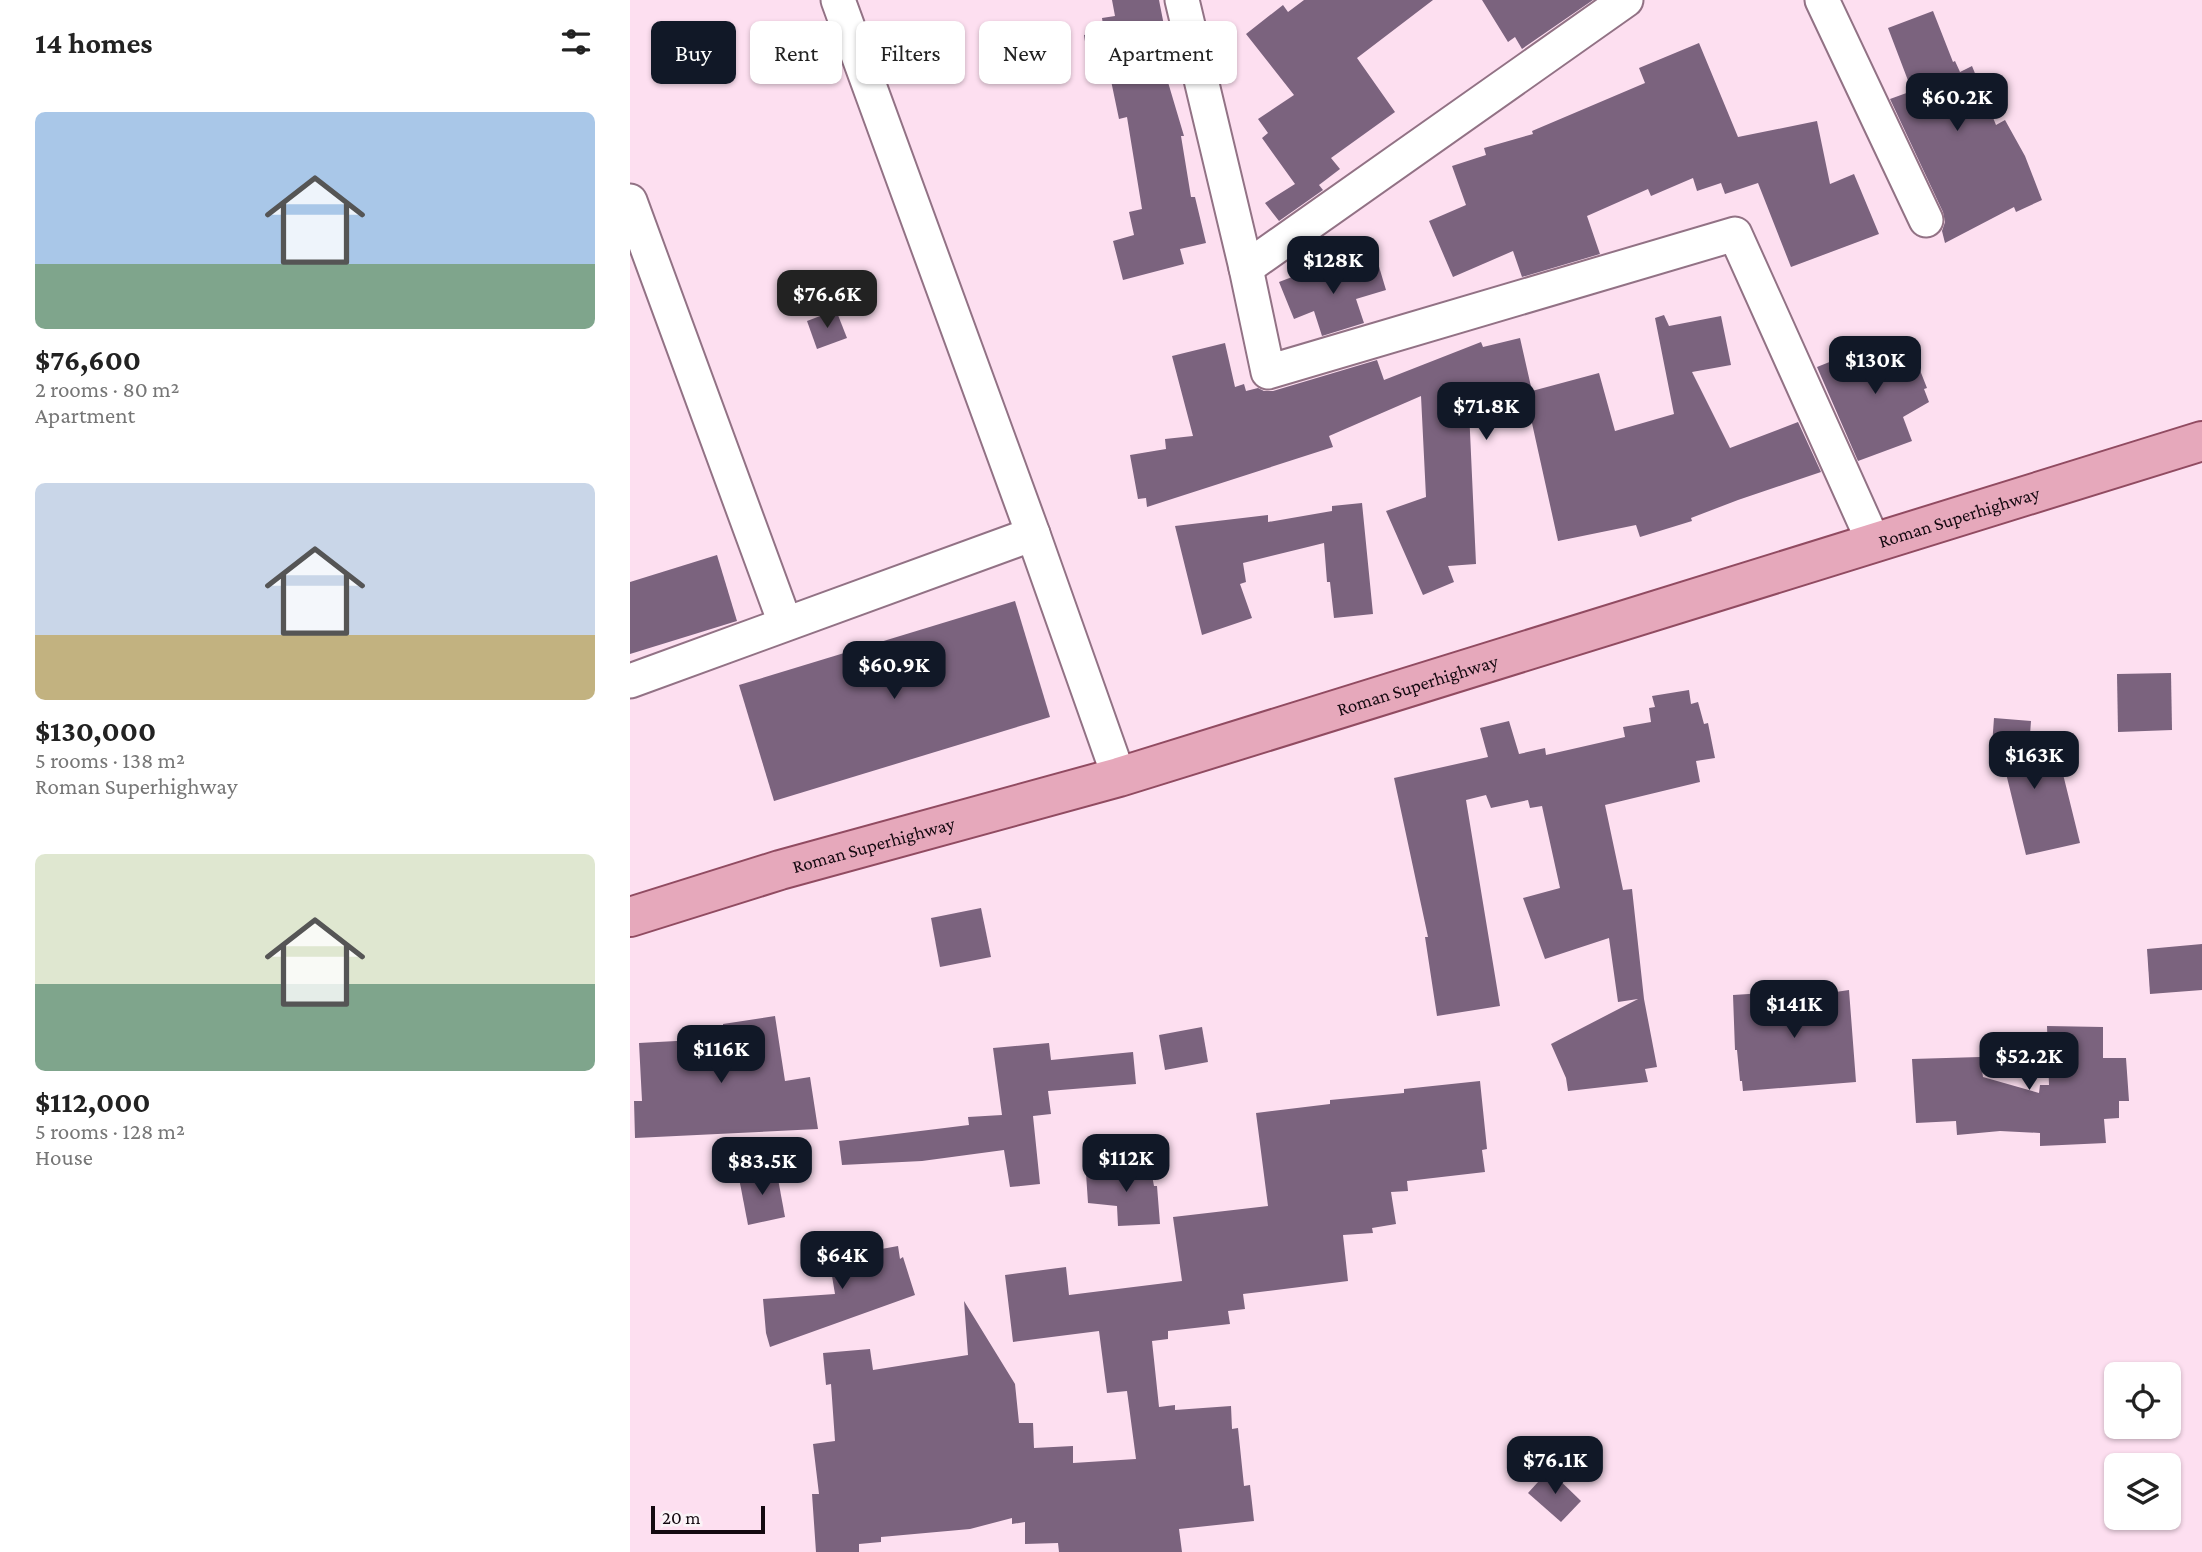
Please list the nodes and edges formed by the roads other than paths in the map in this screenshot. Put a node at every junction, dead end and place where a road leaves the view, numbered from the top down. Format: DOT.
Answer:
graph roads {
  1 [pos="838,0"];
  2 [pos="1626,0"];
  3 [pos="1822,0"];
  4 [pos="1193,5"];
  5 [pos="630,201"];
  6 [pos="1926,220"];
  7 [pos="1246,268"];
  8 [pos="2202,442"];
  9 [pos="1033,534"];
  10 [pos="1874,543"];
  11 [pos="785,624"];
  12 [pos="630,681"];
  13 [pos="1119,777"];
  14 [pos="630,917"];
  1 -- 9 [label="street"];
  2 -- 7 [label="street"];
  3 -- 6 [label="street"];
  4 -- 7 [label="street"];
  5 -- 11 [label="street"];
  7 -- 10 [label="street"];
  8 -- 10 [label="main road, Roman Superhighway"];
  9 -- 11 [label="street"];
  9 -- 13 [label="street"];
  10 -- 13 [label="main road, Roman Superhighway"];
  11 -- 12 [label="street"];
  13 -- 14 [label="main road, Roman Superhighway"];
}
